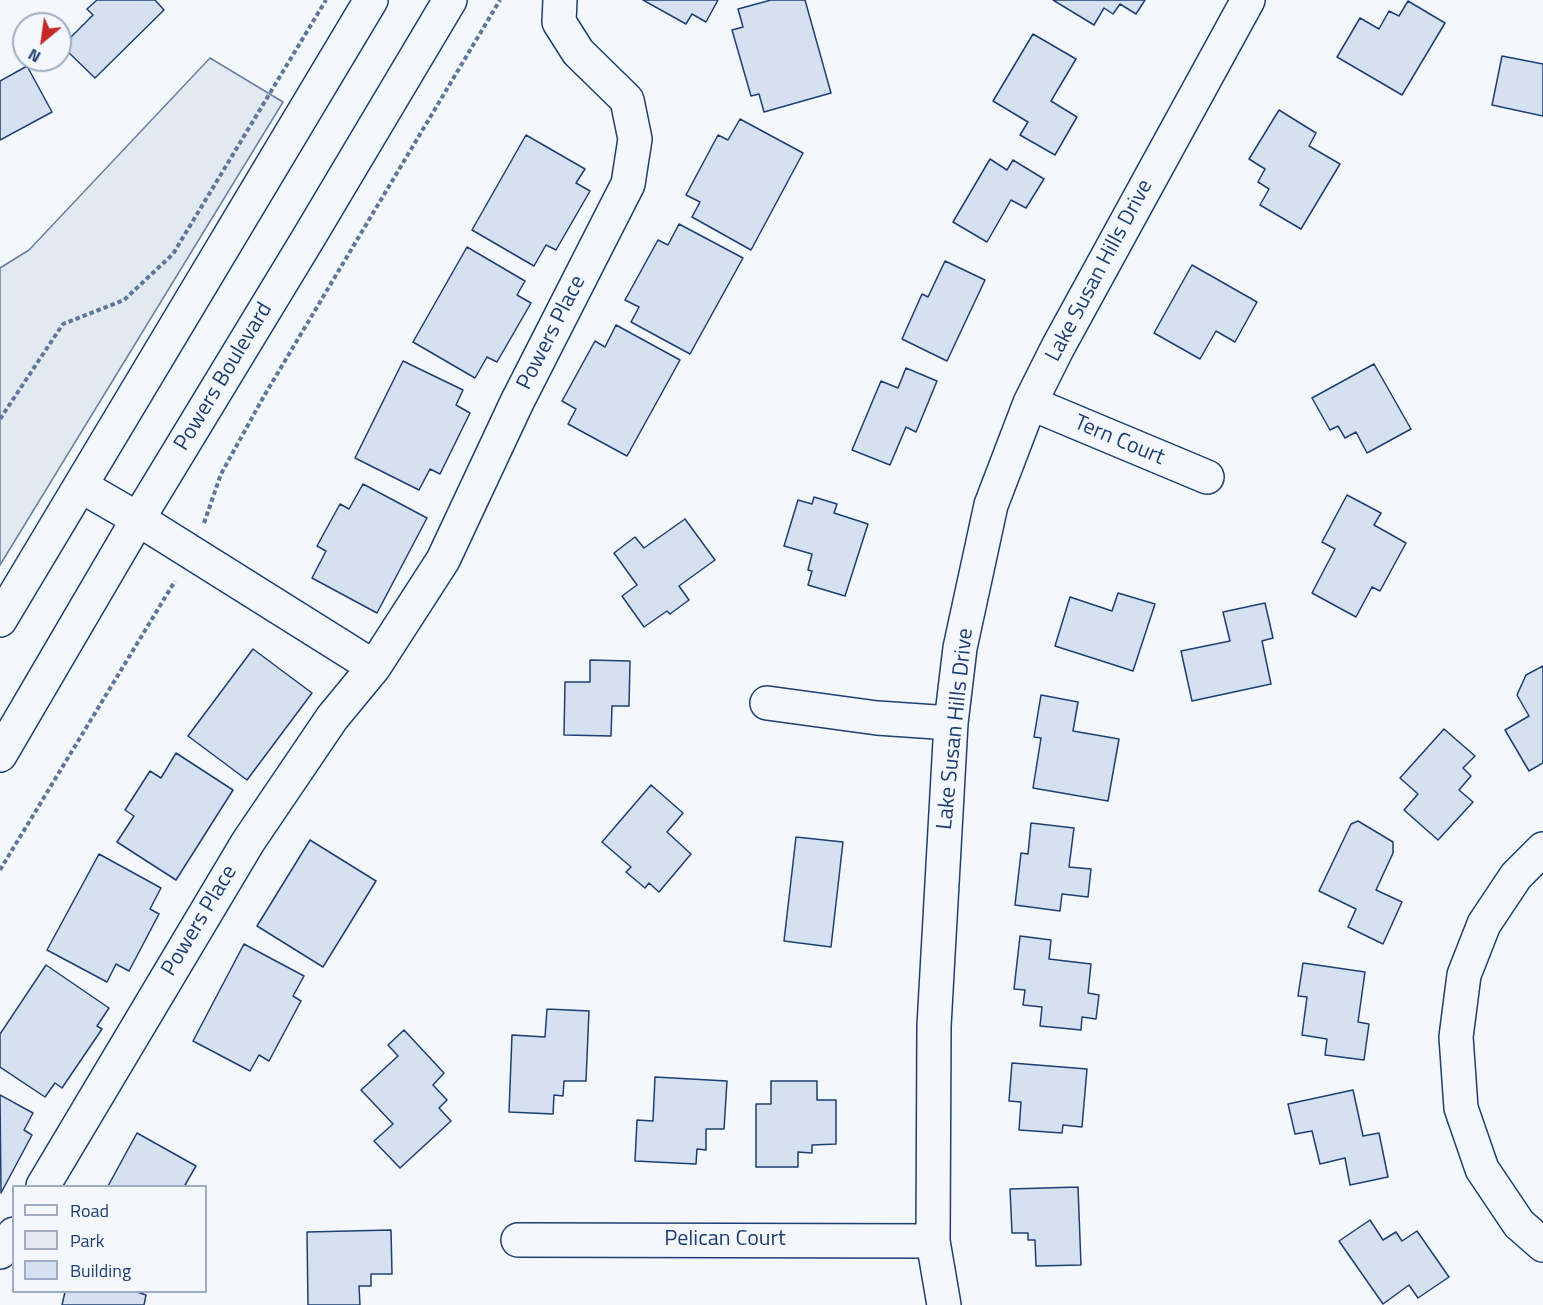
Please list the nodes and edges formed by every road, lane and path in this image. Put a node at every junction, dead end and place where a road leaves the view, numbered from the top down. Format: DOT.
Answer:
graph roads {
  1 [pos="326,0"];
  2 [pos="371,0"];
  3 [pos="450,0"];
  4 [pos="500,0"];
  5 [pos="560,0"];
  6 [pos="1248,0"];
  7 [pos="1030,403"];
  8 [pos="0,419"];
  9 [pos="1207,477"];
  10 [pos="81,486"];
  11 [pos="138,519"];
  12 [pos="193,553"];
  13 [pos="0,620"];
  14 [pos="374,667"];
  15 [pos="767,703"];
  16 [pos="951,723"];
  17 [pos="0,755"];
  18 [pos="1543,849"];
  19 [pos="0,870"];
  20 [pos="44,1185"];
  21 [pos="12,1237"];
  22 [pos="518,1240"];
  23 [pos="933,1241"];
  24 [pos="1543,1245"];
  25 [pos="0,1252"];
  26 [pos="944,1305"];
  1 -- 8 [label="path"];
  2 -- 10 [label="street"];
  3 -- 11 [label="street, Powers Boulevard"];
  4 -- 12 [label="path"];
  5 -- 14 [label="street, Powers Place"];
  6 -- 7 [label="street, Lake Susan Hills Drive"];
  7 -- 9 [label="street, Tern Court"];
  7 -- 16 [label="street, Lake Susan Hills Drive"];
  10 -- 11 [label="street"];
  10 -- 13 [label="street"];
  11 -- 12 [label="street"];
  11 -- 17 [label="street, Powers Boulevard"];
  12 -- 14 [label="street"];
  12 -- 19 [label="path"];
  14 -- 20 [label="street, Powers Place"];
  15 -- 16 [label="street"];
  16 -- 23 [label="street, Lake Susan Hills Drive"];
  18 -- 24 [label="street"];
  21 -- 25 [label="street"];
  22 -- 23 [label="street, Pelican Court"];
  23 -- 26 [label="street, Lake Susan Hills Drive"];
}
